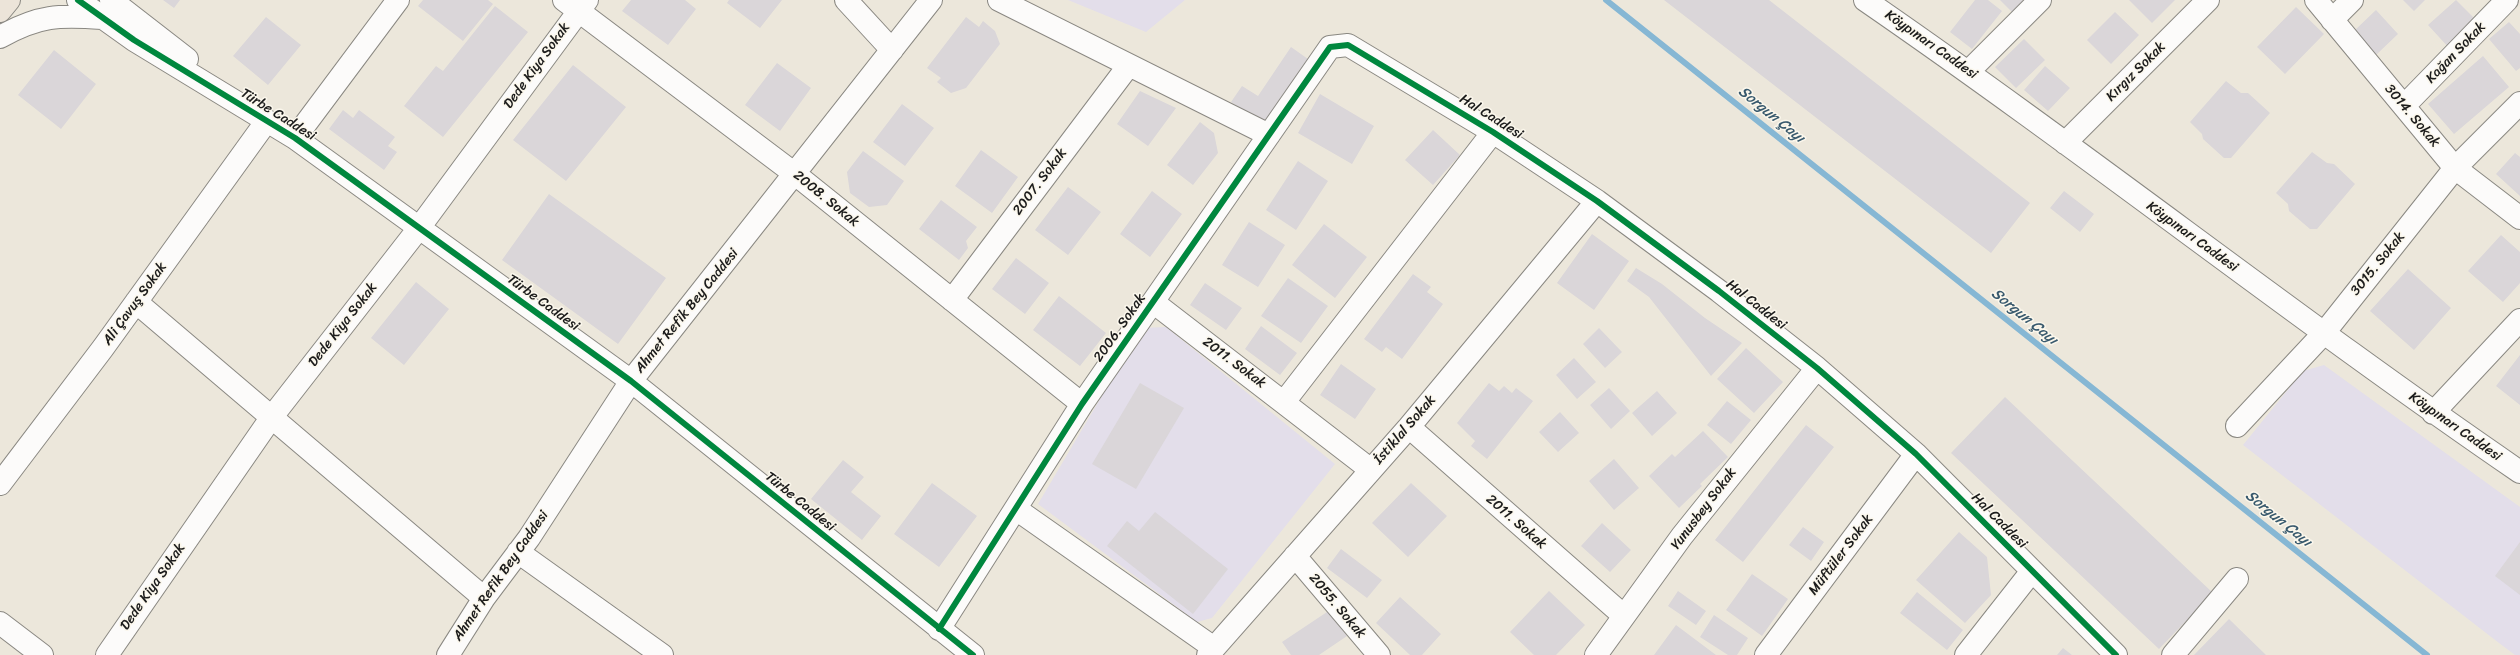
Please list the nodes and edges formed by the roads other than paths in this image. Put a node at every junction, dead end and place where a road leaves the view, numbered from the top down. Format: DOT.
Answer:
graph roads {
  1 [pos="9,0"];
  2 [pos="78,0"];
  3 [pos="398,0"];
  4 [pos="846,0"];
  5 [pos="931,0"];
  6 [pos="999,0"];
  7 [pos="1865,0"];
  8 [pos="2040,0"];
  9 [pos="2208,0"];
  10 [pos="2316,0"];
  11 [pos="2352,0"];
  12 [pos="2507,0"];
  13 [pos="576,4"];
  14 [pos="124,7"];
  15 [pos="107,9"];
  16 [pos="0,11"];
  17 [pos="2332,20"];
  18 [pos="0,37"];
  19 [pos="1330,47"];
  20 [pos="892,50"];
  21 [pos="1129,65"];
  22 [pos="1969,71"];
  23 [pos="2520,103"];
  24 [pos="2404,106"];
  25 [pos="266,122"];
  26 [pos="1493,132"];
  27 [pos="1269,135"];
  28 [pos="296,138"];
  29 [pos="2065,144"];
  30 [pos="2455,168"];
  31 [pos="795,174"];
  32 [pos="1596,201"];
  33 [pos="2520,218"];
  34 [pos="419,228"];
  35 [pos="952,300"];
  36 [pos="136,302"];
  37 [pos="1152,302"];
  38 [pos="2520,320"];
  39 [pos="2324,333"];
  40 [pos="1817,368"];
  41 [pos="631,381"];
  42 [pos="1284,402"];
  43 [pos="1082,404"];
  44 [pos="2433,413"];
  45 [pos="271,418"];
  46 [pos="2236,426"];
  47 [pos="1409,427"];
  48 [pos="1916,454"];
  49 [pos="1371,470"];
  50 [pos="2520,472"];
  51 [pos="0,484"];
  52 [pos="1016,509"];
  53 [pos="518,552"];
  54 [pos="1295,556"];
  55 [pos="2032,571"];
  56 [pos="2237,579"];
  57 [pos="484,598"];
  58 [pos="1624,616"];
  59 [pos="0,623"];
  60 [pos="939,630"];
  61 [pos="1211,651"];
  62 [pos="1600,654"];
  63 [pos="42,655"];
  64 [pos="107,655"];
  65 [pos="448,655"];
  66 [pos="662,655"];
  67 [pos="973,655"];
  68 [pos="1379,655"];
  69 [pos="1766,655"];
  70 [pos="1966,655"];
  71 [pos="2116,655"];
  72 [pos="2173,655"];
  1 -- 16 [label="main road"];
  2 -- 15 [label="street, Türbe Caddesi"];
  3 -- 28 [label="street"];
  4 -- 20 [label="street"];
  5 -- 20 [label="street, Ahmet Refik Bey Caddesi"];
  6 -- 21 [label="street"];
  7 -- 22 [label="street, Köypınarı Caddesi"];
  8 -- 22 [label="street"];
  9 -- 29 [label="street, Kırgız Sokak"];
  10 -- 17 [label="street, 3014. Sokak"];
  11 -- 17 [label="street"];
  12 -- 24 [label="street, Kağan Sokak"];
  13 -- 31 [label="street, 2008. Sokak"];
  13 -- 34 [label="street, Dede Kiya Sokak"];
  14 -- 15 [label="street, Türbe Caddesi"];
  14 -- 25 [label="street, Türbe Caddesi"];
  15 -- 18 [label="street"];
  15 -- 25 [label="street, Türbe Caddesi"];
  17 -- 24 [label="street, 3014. Sokak"];
  19 -- 26 [label="street, Hal Caddesi"];
  19 -- 27 [label="street, 2006. Sokak"];
  20 -- 31 [label="street, Ahmet Refik Bey Caddesi"];
  21 -- 27 [label="street"];
  21 -- 35 [label="street, 2007. Sokak"];
  22 -- 29 [label="street, Köypınarı Caddesi"];
  23 -- 30 [label="street, 3015. Sokak"];
  24 -- 30 [label="street, 3014. Sokak"];
  25 -- 28 [label="street, Türbe Caddesi"];
  25 -- 36 [label="street, Ali Çavuş Sokak"];
  26 -- 32 [label="street, Hal Caddesi"];
  26 -- 42 [label="street"];
  27 -- 37 [label="street, 2006. Sokak"];
  28 -- 34 [label="street, Türbe Caddesi"];
  29 -- 39 [label="street, Köypınarı Caddesi"];
  30 -- 33 [label="street, 3014. Sokak"];
  30 -- 39 [label="street, 3015. Sokak"];
  31 -- 35 [label="street, 2008. Sokak"];
  31 -- 41 [label="street, Ahmet Refik Bey Caddesi"];
  32 -- 40 [label="street, Hal Caddesi"];
  32 -- 47 [label="street, İstiklal Sokak"];
  34 -- 41 [label="street, Türbe Caddesi"];
  34 -- 45 [label="street, Dede Kiya Sokak"];
  35 -- 43 [label="street, 2008. Sokak"];
  36 -- 45 [label="street"];
  36 -- 51 [label="street, Ali Çavuş Sokak"];
  37 -- 42 [label="street, 2011. Sokak"];
  37 -- 43 [label="street, 2006. Sokak"];
  38 -- 44 [label="street"];
  39 -- 44 [label="street, Köypınarı Caddesi"];
  39 -- 46 [label="street, 3015. Sokak"];
  40 -- 48 [label="street, Hal Caddesi"];
  40 -- 58 [label="street, Yunusbey Sokak"];
  41 -- 53 [label="street, Ahmet Refik Bey Caddesi"];
  41 -- 60 [label="street, Türbe Caddesi"];
  42 -- 49 [label="street, 2011. Sokak"];
  43 -- 52 [label="street, 2006. Sokak"];
  44 -- 50 [label="street, Köypınarı Caddesi"];
  45 -- 57 [label="street"];
  45 -- 64 [label="street, Dede Kiya Sokak"];
  47 -- 49 [label="street, İstiklal Sokak"];
  47 -- 58 [label="street, 2011. Sokak"];
  48 -- 55 [label="street, Hal Caddesi"];
  48 -- 69 [label="street, Müftüler Sokak"];
  49 -- 54 [label="street, İstiklal Sokak"];
  52 -- 60 [label="street, 2006. Sokak"];
  52 -- 61 [label="street"];
  53 -- 57 [label="street, Ahmet Refik Bey Caddesi"];
  53 -- 66 [label="street"];
  54 -- 61 [label="street, İstiklal Sokak"];
  54 -- 68 [label="street, 2055. Sokak"];
  55 -- 70 [label="street"];
  55 -- 71 [label="street, Hal Caddesi"];
  56 -- 72 [label="street"];
  57 -- 65 [label="street, Ahmet Refik Bey Caddesi"];
  58 -- 62 [label="street, Yunusbey Sokak"];
  59 -- 63 [label="street"];
  60 -- 67 [label="street, Türbe Caddesi"];
}
